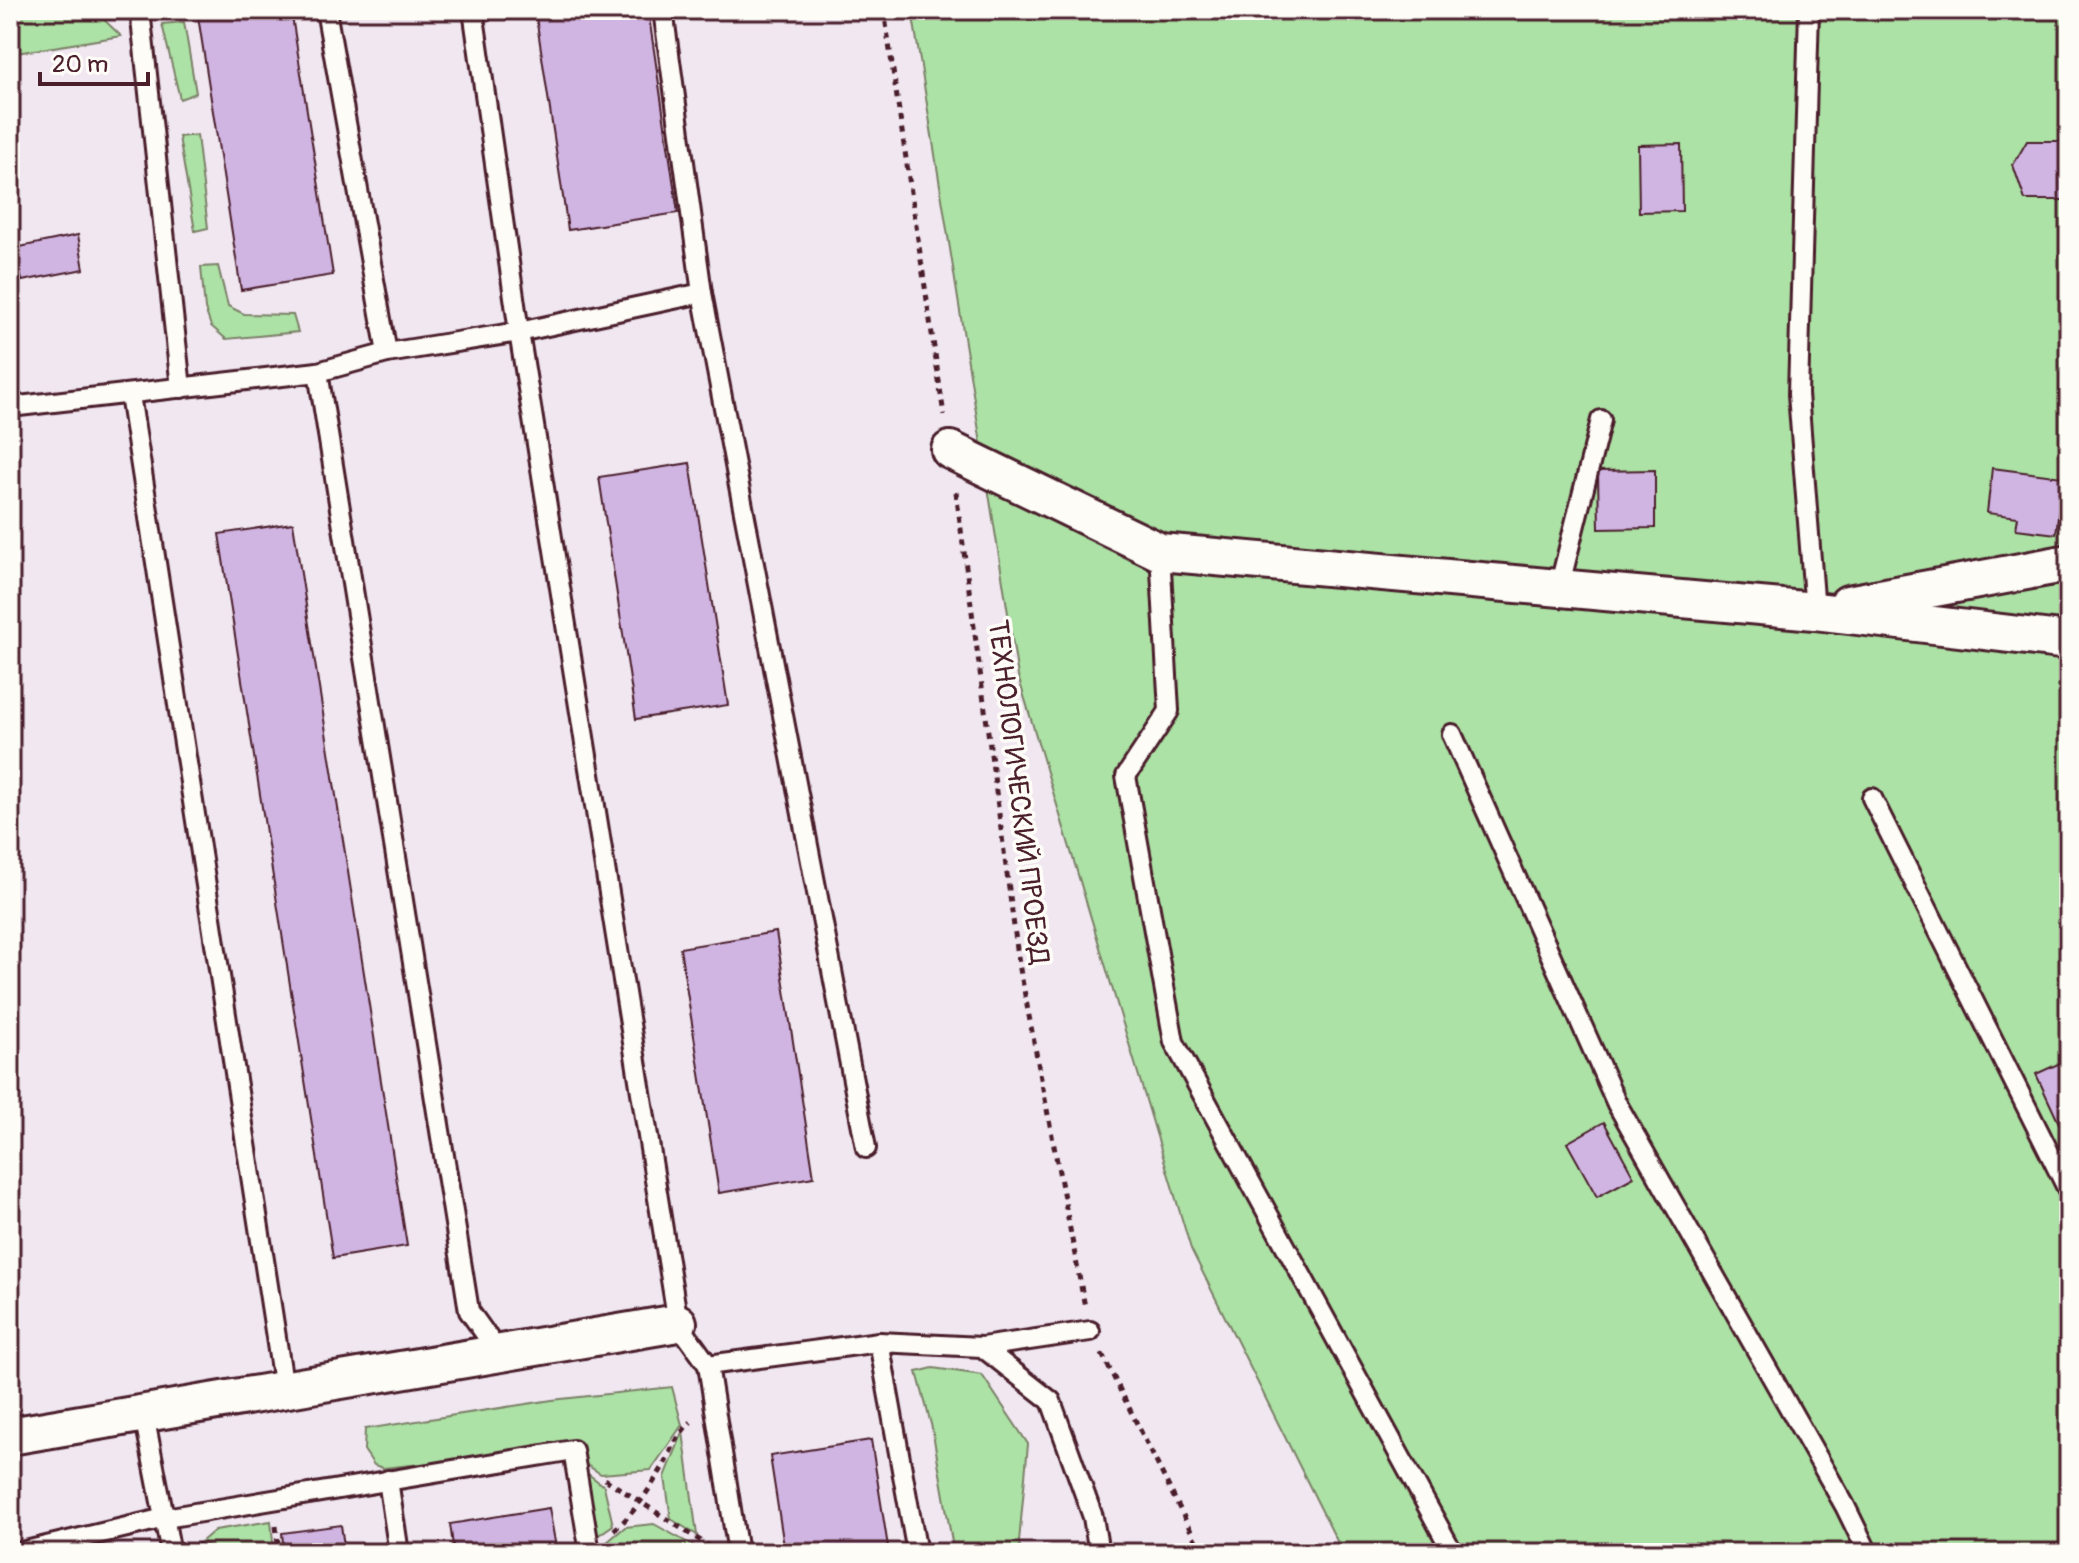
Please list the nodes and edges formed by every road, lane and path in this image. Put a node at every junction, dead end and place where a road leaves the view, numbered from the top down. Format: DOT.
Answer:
graph roads {
  1 [pos="140,10"];
  2 [pos="326,10"];
  3 [pos="473,10"];
  4 [pos="663,10"];
  5 [pos="884,10"];
  6 [pos="1809,10"];
  7 [pos="702,293"];
  8 [pos="519,332"];
  9 [pos="387,353"];
  10 [pos="318,372"];
  11 [pos="181,388"];
  12 [pos="130,395"];
  13 [pos="10,407"];
  14 [pos="1601,420"];
  15 [pos="950,450"];
  16 [pos="1160,552"];
  17 [pos="2069,563"];
  18 [pos="1559,588"];
  19 [pos="1815,611"];
  20 [pos="2069,641"];
  21 [pos="1452,734"];
  22 [pos="1872,798"];
  23 [pos="866,1148"];
  24 [pos="2069,1192"];
  25 [pos="678,1323"];
  26 [pos="1090,1331"];
  27 [pos="879,1342"];
  28 [pos="982,1347"];
  29 [pos="499,1353"];
  30 [pos="708,1365"];
  31 [pos="284,1389"];
  32 [pos="714,1402"];
  33 [pos="144,1415"];
  34 [pos="10,1436"];
  35 [pos="574,1457"];
  36 [pos="388,1480"];
  37 [pos="639,1501"];
  38 [pos="165,1518"];
  39 [pos="590,1551"];
  40 [pos="17,1553"];
  41 [pos="171,1553"];
  42 [pos="399,1553"];
  43 [pos="722,1553"];
  44 [pos="738,1553"];
  45 [pos="917,1553"];
  46 [pos="1099,1553"];
  47 [pos="1202,1553"];
  48 [pos="1453,1553"];
  49 [pos="1868,1553"];
  1 -- 11 [label="lane"];
  2 -- 9 [label="lane"];
  3 -- 8 [label="lane"];
  4 -- 7 [label="lane"];
  5 -- 15 [label="path, ТЕХНОЛОГИЧЕСКИЙ ПРОЕЗД"];
  6 -- 19 [label="lane"];
  7 -- 8 [label="lane"];
  7 -- 23 [label="lane"];
  8 -- 9 [label="lane"];
  8 -- 25 [label="lane"];
  9 -- 10 [label="lane"];
  10 -- 11 [label="lane"];
  10 -- 29 [label="lane"];
  11 -- 12 [label="lane"];
  12 -- 13 [label="lane"];
  12 -- 31 [label="lane"];
  14 -- 18 [label="lane"];
  15 -- 16 [label="street"];
  15 -- 26 [label="path, ТЕХНОЛОГИЧЕСКИЙ ПРОЕЗД"];
  16 -- 18 [label="street"];
  16 -- 48 [label="lane"];
  17 -- 19 [label="street"];
  18 -- 19 [label="street"];
  19 -- 20 [label="street"];
  21 -- 49 [label="lane"];
  22 -- 24 [label="lane"];
  25 -- 29 [label="street"];
  25 -- 30 [label="lane"];
  26 -- 28 [label="lane"];
  26 -- 47 [label="path, ТЕХНОЛОГИЧЕСКИЙ ПРОЕЗД"];
  27 -- 28 [label="lane"];
  27 -- 30 [label="lane"];
  27 -- 45 [label="lane"];
  28 -- 46 [label="lane"];
  29 -- 31 [label="street"];
  30 -- 32 [label="lane"];
  31 -- 33 [label="street"];
  32 -- 37 [label="path"];
  32 -- 44 [label="lane"];
  33 -- 34 [label="street"];
  33 -- 38 [label="lane"];
  35 -- 36 [label="lane"];
  35 -- 37 [label="path"];
  35 -- 39 [label="lane"];
  36 -- 38 [label="lane"];
  36 -- 42 [label="lane"];
  37 -- 39 [label="path"];
  37 -- 43 [label="path"];
  38 -- 40 [label="lane"];
  38 -- 41 [label="lane"];
}
